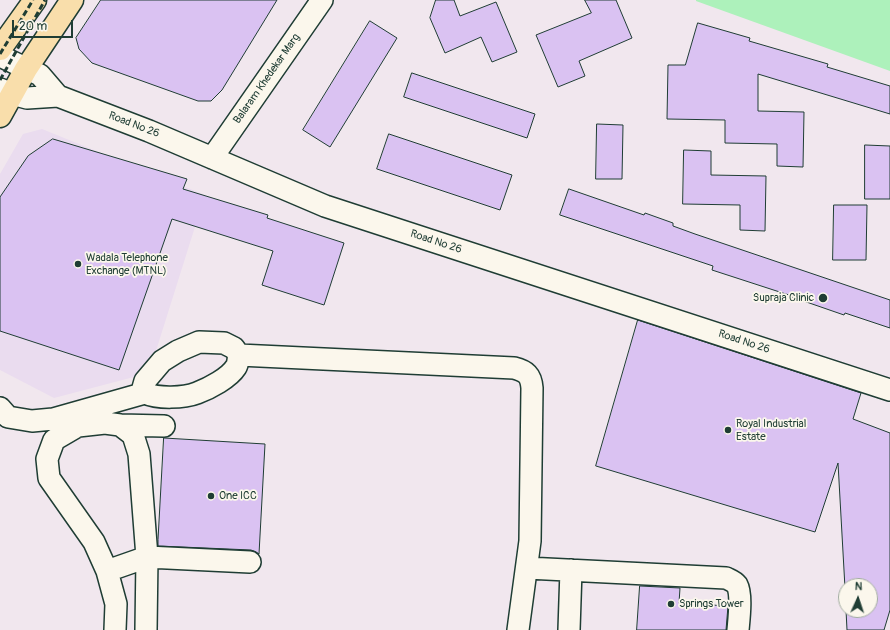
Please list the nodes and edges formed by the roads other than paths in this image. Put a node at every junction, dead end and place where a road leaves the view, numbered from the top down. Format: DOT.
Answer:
graph roads {
  1 [pos="35,0"];
  2 [pos="72,0"];
  3 [pos="322,0"];
  4 [pos="0,49"];
  5 [pos="0,56"];
  6 [pos="26,69"];
  7 [pos="6,91"];
  8 [pos="58,96"];
  9 [pos="0,116"];
  10 [pos="212,158"];
  11 [pos="239,355"];
  12 [pos="890,390"];
  13 [pos="145,393"];
  14 [pos="0,408"];
  15 [pos="126,430"];
  16 [pos="164,431"];
  17 [pos="147,557"];
  18 [pos="250,562"];
  19 [pos="526,568"];
  20 [pos="571,570"];
  21 [pos="107,571"];
  22 [pos="115,630"];
  23 [pos="146,630"];
  24 [pos="518,630"];
  25 [pos="570,630"];
  26 [pos="738,630"];
  1 -- 4 [label="main road"];
  2 -- 6 [label="main road"];
  3 -- 10 [label="street, Balaram Khedekar Marg"];
  5 -- 6 [label="street, Road No 26"];
  6 -- 7 [label="main road"];
  6 -- 8 [label="street, Road No 26"];
  7 -- 8 [label="street"];
  7 -- 9 [label="main road"];
  8 -- 10 [label="street, Road No 26"];
  10 -- 12 [label="street, Road No 26"];
  11 -- 13 [label="street"];
  11 -- 13 [label="street"];
  11 -- 19 [label="street"];
  13 -- 14 [label="street"];
  15 -- 16 [label="street"];
  15 -- 17 [label="street"];
  15 -- 21 [label="street"];
  17 -- 18 [label="street"];
  17 -- 21 [label="street"];
  17 -- 23 [label="street"];
  19 -- 20 [label="street"];
  19 -- 24 [label="street"];
  20 -- 25 [label="street"];
  20 -- 26 [label="street"];
  21 -- 22 [label="street"];
}
